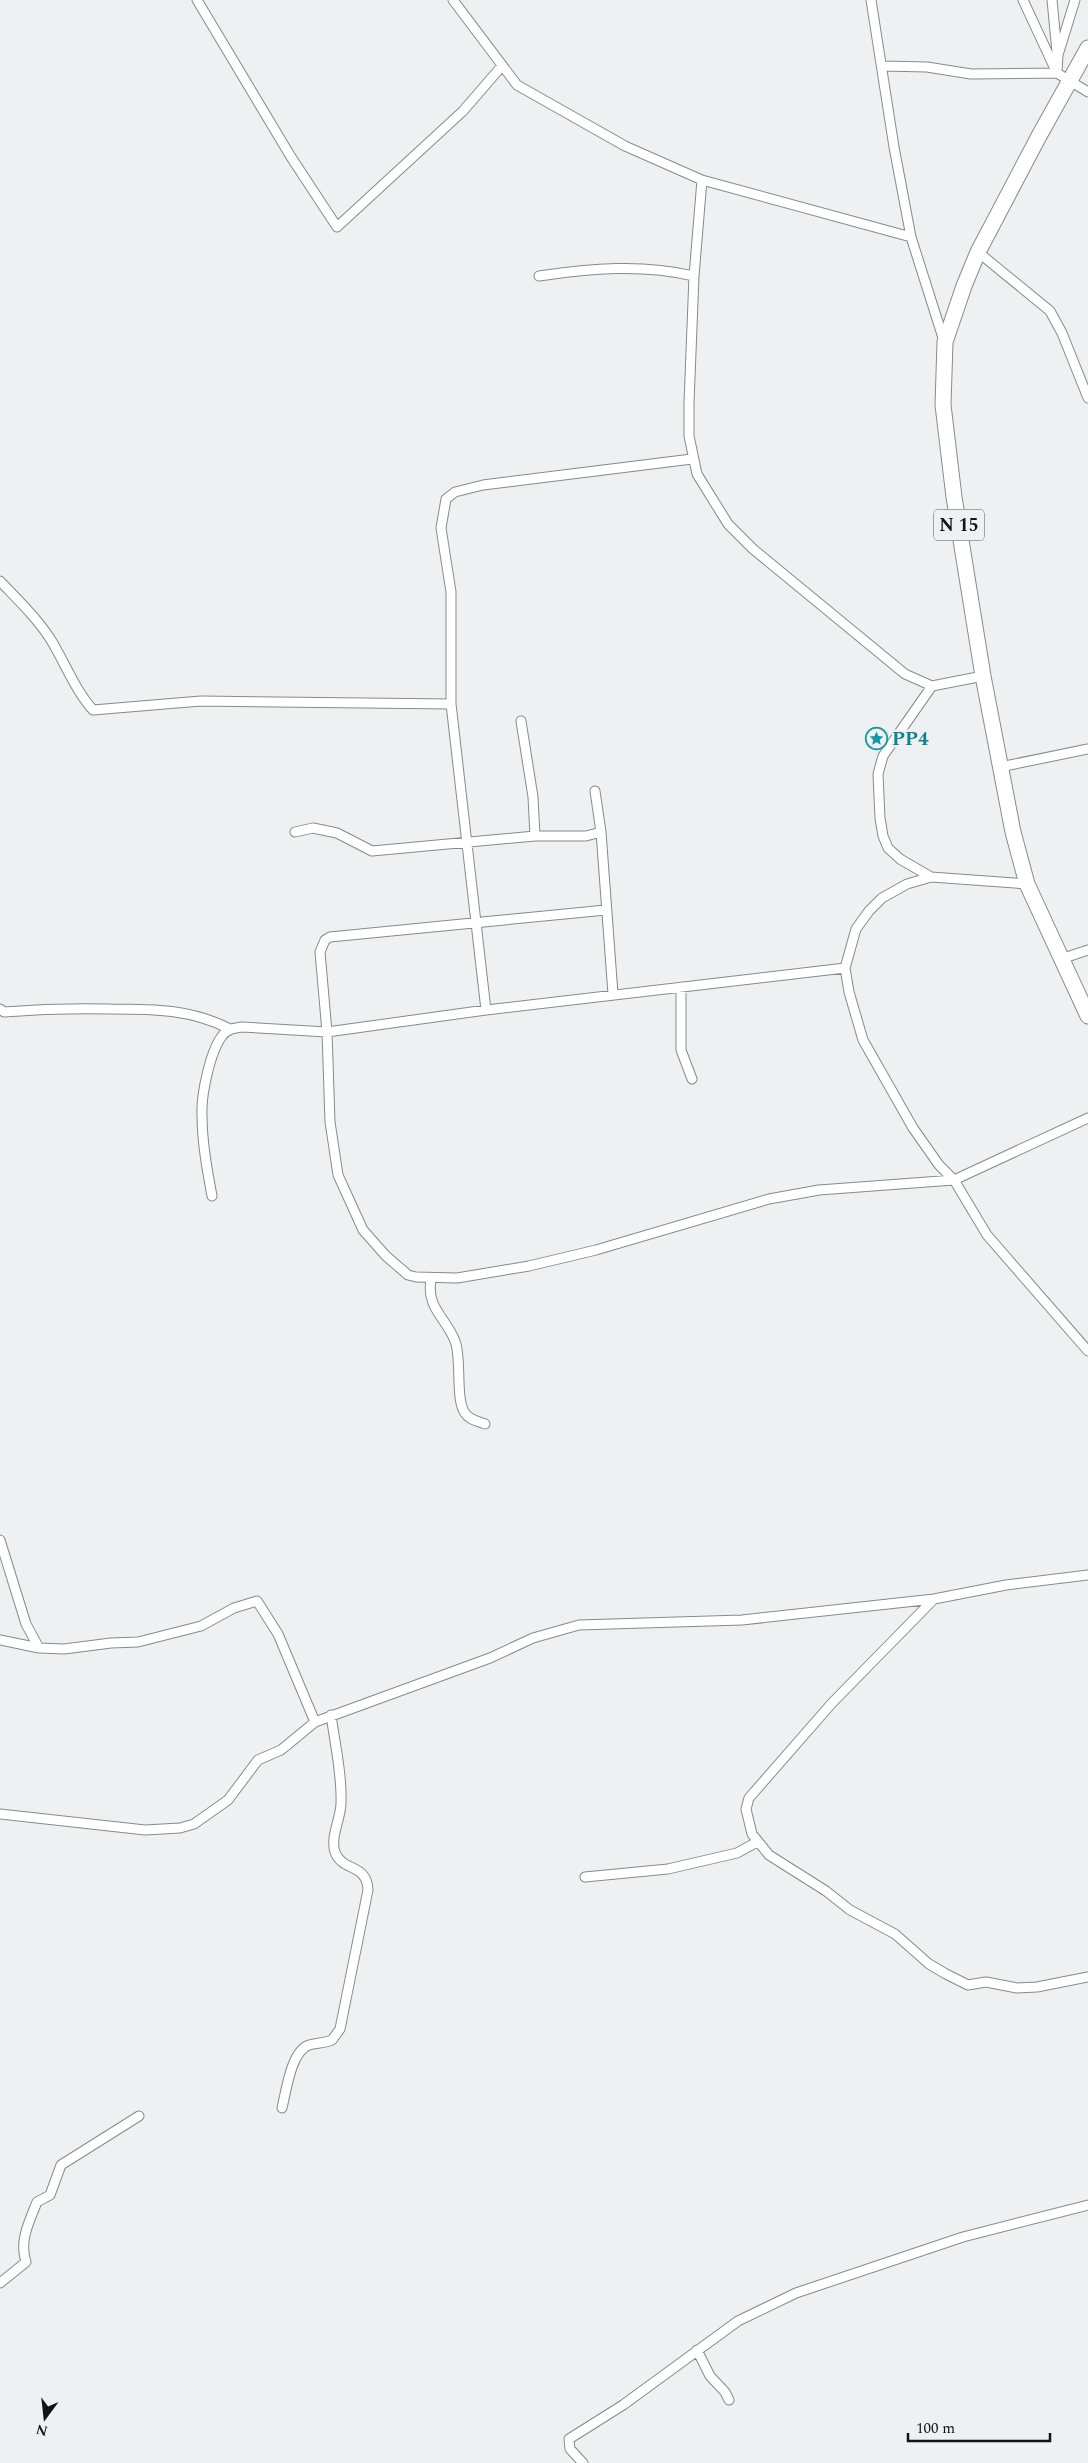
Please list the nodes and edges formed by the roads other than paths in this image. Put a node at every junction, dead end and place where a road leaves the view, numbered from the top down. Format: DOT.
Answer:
graph roads {
  1 [pos="197,0"];
  2 [pos="453,0"];
  3 [pos="871,0"];
  4 [pos="1023,0"];
  5 [pos="1052,0"];
  6 [pos="1075,0"];
  7 [pos="1088,48"];
  8 [pos="1058,55"];
  9 [pos="882,66"];
  10 [pos="501,67"];
  11 [pos="1057,73"];
  12 [pos="1071,80"];
  13 [pos="1088,92"];
  14 [pos="702,180"];
  15 [pos="911,237"];
  16 [pos="978,252"];
  17 [pos="539,276"];
  18 [pos="694,276"];
  19 [pos="945,342"];
  20 [pos="1088,398"];
  21 [pos="692,459"];
  22 [pos="0,581"];
  23 [pos="983,676"];
  24 [pos="932,686"];
  25 [pos="451,704"];
  26 [pos="521,721"];
  27 [pos="1088,749"];
  28 [pos="1000,767"];
  29 [pos="595,791"];
  30 [pos="295,832"];
  31 [pos="535,836"];
  32 [pos="602,836"];
  33 [pos="467,841"];
  34 [pos="931,877"];
  35 [pos="1027,884"];
  36 [pos="606,910"];
  37 [pos="476,923"];
  38 [pos="1088,950"];
  39 [pos="1061,959"];
  40 [pos="845,968"];
  41 [pos="681,987"];
  42 [pos="613,994"];
  43 [pos="0,1009"];
  44 [pos="486,1010"];
  45 [pos="1088,1016"];
  46 [pos="230,1030"];
  47 [pos="328,1032"];
  48 [pos="692,1079"];
  49 [pos="1088,1118"];
  50 [pos="954,1180"];
  51 [pos="212,1196"];
  52 [pos="432,1279"];
  53 [pos="1084,1342"];
  54 [pos="1088,1351"];
  55 [pos="485,1424"];
  56 [pos="0,1540"];
  57 [pos="1088,1575"];
  58 [pos="934,1599"];
  59 [pos="0,1640"];
  60 [pos="39,1648"];
  61 [pos="331,1715"];
  62 [pos="315,1722"];
  63 [pos="0,1814"];
  64 [pos="757,1842"];
  65 [pos="585,1877"];
  66 [pos="1088,1977"];
  67 [pos="282,2108"];
  68 [pos="139,2116"];
  69 [pos="1088,2205"];
  70 [pos="0,2283"];
  71 [pos="697,2350"];
  72 [pos="729,2400"];
  73 [pos="583,2463"];
  1 -- 10 [label="street"];
  2 -- 10 [label="street"];
  3 -- 9 [label="street"];
  4 -- 11 [label="street"];
  5 -- 8 [label="street"];
  6 -- 8 [label="street"];
  7 -- 12 [label="highway, N 15"];
  8 -- 11 [label="street"];
  9 -- 11 [label="street"];
  9 -- 15 [label="street"];
  10 -- 14 [label="street"];
  11 -- 12 [label="street"];
  12 -- 13 [label="street"];
  12 -- 16 [label="highway, N 15"];
  14 -- 15 [label="street"];
  14 -- 18 [label="street"];
  15 -- 19 [label="street"];
  16 -- 19 [label="highway, N 15"];
  16 -- 20 [label="street"];
  17 -- 18 [label="street"];
  18 -- 21 [label="street"];
  19 -- 23 [label="highway, N 15"];
  21 -- 24 [label="street"];
  21 -- 25 [label="street"];
  22 -- 25 [label="street"];
  23 -- 24 [label="street"];
  23 -- 28 [label="highway, N 15"];
  24 -- 34 [label="street"];
  25 -- 33 [label="street"];
  26 -- 31 [label="street"];
  27 -- 28 [label="street"];
  28 -- 35 [label="highway, N 15"];
  29 -- 32 [label="street"];
  30 -- 33 [label="street"];
  31 -- 32 [label="street"];
  31 -- 33 [label="street"];
  32 -- 36 [label="street"];
  33 -- 37 [label="street"];
  34 -- 35 [label="street"];
  34 -- 40 [label="street"];
  35 -- 39 [label="highway, N 15"];
  36 -- 37 [label="street"];
  36 -- 42 [label="street"];
  37 -- 44 [label="street"];
  37 -- 47 [label="street"];
  38 -- 39 [label="street"];
  39 -- 45 [label="highway, N 15"];
  40 -- 41 [label="street"];
  40 -- 50 [label="street"];
  41 -- 42 [label="street"];
  41 -- 48 [label="street"];
  42 -- 44 [label="street"];
  43 -- 46 [label="street"];
  44 -- 47 [label="street"];
  46 -- 47 [label="street"];
  46 -- 51 [label="street"];
  47 -- 52 [label="street"];
  49 -- 50 [label="street"];
  50 -- 52 [label="street"];
  50 -- 53 [label="street"];
  52 -- 55 [label="street"];
  53 -- 54 [label="street"];
  56 -- 60 [label="street"];
  57 -- 58 [label="street"];
  58 -- 61 [label="street"];
  58 -- 64 [label="street"];
  59 -- 60 [label="street"];
  60 -- 62 [label="street"];
  61 -- 62 [label="street"];
  61 -- 67 [label="street"];
  62 -- 63 [label="street"];
  64 -- 65 [label="street"];
  64 -- 66 [label="street"];
  68 -- 70 [label="street"];
  69 -- 71 [label="street"];
  71 -- 72 [label="street"];
  71 -- 73 [label="street"];
}
